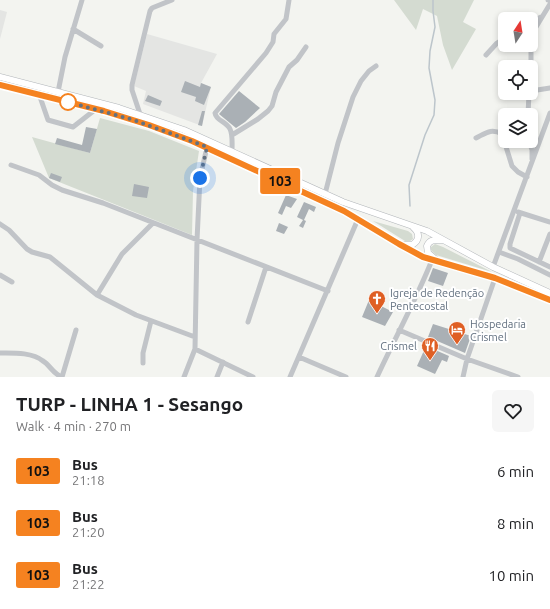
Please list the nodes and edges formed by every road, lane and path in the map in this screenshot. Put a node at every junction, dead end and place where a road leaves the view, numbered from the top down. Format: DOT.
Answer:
graph roads {
  1 [pos="82,0"];
  2 [pos="172,0"];
  3 [pos="289,0"];
  4 [pos="550,4"];
  5 [pos="542,16"];
  6 [pos="538,18"];
  7 [pos="538,23"];
  8 [pos="73,29"];
  9 [pos="498,42"];
  10 [pos="101,46"];
  11 [pos="306,46"];
  12 [pos="486,55"];
  13 [pos="376,66"];
  14 [pos="0,77"];
  15 [pos="0,85"];
  16 [pos="550,88"];
  17 [pos="538,90"];
  18 [pos="58,92"];
  19 [pos="39,94"];
  20 [pos="96,109"];
  21 [pos="550,113"];
  22 [pos="140,114"];
  23 [pos="232,135"];
  24 [pos="476,138"];
  25 [pos="207,147"];
  26 [pos="531,148"];
  27 [pos="232,151"];
  28 [pos="532,162"];
  29 [pos="11,166"];
  30 [pos="527,177"];
  31 [pos="325,194"];
  32 [pos="514,210"];
  33 [pos="520,213"];
  34 [pos="358,219"];
  35 [pos="550,222"];
  36 [pos="153,223"];
  37 [pos="0,224"];
  38 [pos="411,225"];
  39 [pos="550,234"];
  40 [pos="197,240"];
  41 [pos="446,241"];
  42 [pos="399,244"];
  43 [pos="499,252"];
  44 [pos="432,260"];
  45 [pos="440,262"];
  46 [pos="538,262"];
  47 [pos="266,267"];
  48 [pos="493,267"];
  49 [pos="550,267"];
  50 [pos="0,275"];
  51 [pos="550,275"];
  52 [pos="495,278"];
  53 [pos="12,282"];
  54 [pos="328,291"];
  55 [pos="550,293"];
  56 [pos="97,295"];
  57 [pos="550,300"];
  58 [pos="150,321"];
  59 [pos="248,322"];
  60 [pos="76,330"];
  61 [pos="399,330"];
  62 [pos="194,337"];
  63 [pos="195,349"];
  64 [pos="0,353"];
  65 [pos="299,357"];
  66 [pos="467,359"];
  67 [pos="223,362"];
  68 [pos="143,364"];
  69 [pos="62,377"];
  70 [pos="184,377"];
  71 [pos="217,377"];
  72 [pos="253,377"];
  73 [pos="290,377"];
  74 [pos="346,377"];
  75 [pos="377,377"];
  76 [pos="463,377"];
  77 [pos="518,377"];
  1 -- 8 [label="street"];
  2 -- 22 [label="street"];
  3 -- 23 [label="street"];
  4 -- 5 [label="street"];
  5 -- 6 [label="street"];
  5 -- 7 [label="street"];
  8 -- 10 [label="street"];
  8 -- 18 [label="street"];
  9 -- 12 [label="street"];
  11 -- 23 [label="street"];
  13 -- 31 [label="street"];
  14 -- 18 [label="main road"];
  15 -- 19 [label="main road"];
  16 -- 17 [label="street"];
  18 -- 22 [label="main road"];
  19 -- 20 [label="main road"];
  19 -- 20 [label="street"];
  20 -- 25 [label="main road"];
  21 -- 28 [label="street"];
  22 -- 27 [label="main road"];
  23 -- 27 [label="street"];
  24 -- 30 [label="street"];
  25 -- 34 [label="main road"];
  25 -- 40 [label="street"];
  26 -- 28 [label="street"];
  27 -- 31 [label="main road"];
  28 -- 30 [label="street"];
  29 -- 36 [label="street"];
  30 -- 32 [label="street"];
  31 -- 38 [label="main road"];
  32 -- 33 [label="street"];
  32 -- 43 [label="street"];
  33 -- 35 [label="street"];
  33 -- 46 [label="street"];
  34 -- 42 [label="main road"];
  34 -- 54 [label="street"];
  36 -- 40 [label="street"];
  36 -- 56 [label="street"];
  37 -- 56 [label="street"];
  38 -- 41 [label="main road"];
  38 -- 42 [label="main road"];
  39 -- 46 [label="street"];
  40 -- 47 [label="street"];
  40 -- 62 [label="street"];
  41 -- 45 [label="main road"];
  41 -- 48 [label="main road"];
  42 -- 44 [label="main road"];
  43 -- 48 [label="street"];
  43 -- 51 [label="street"];
  44 -- 45 [label="main road"];
  44 -- 61 [label="street"];
  45 -- 52 [label="main road"];
  46 -- 49 [label="street"];
  47 -- 54 [label="street"];
  47 -- 59 [label="street"];
  48 -- 55 [label="main road"];
  50 -- 53 [label="street"];
  52 -- 57 [label="main road"];
  52 -- 66 [label="street"];
  54 -- 65 [label="street"];
  56 -- 58 [label="street"];
  58 -- 62 [label="street"];
  58 -- 68 [label="street"];
  60 -- 69 [label="street"];
  61 -- 66 [label="street"];
  61 -- 75 [label="street"];
  62 -- 63 [label="street"];
  63 -- 67 [label="street"];
  63 -- 70 [label="street"];
  64 -- 69 [label="street"];
  65 -- 73 [label="street"];
  65 -- 74 [label="street"];
  66 -- 76 [label="street"];
  66 -- 77 [label="street"];
  67 -- 71 [label="street"];
  67 -- 72 [label="street"];
}
